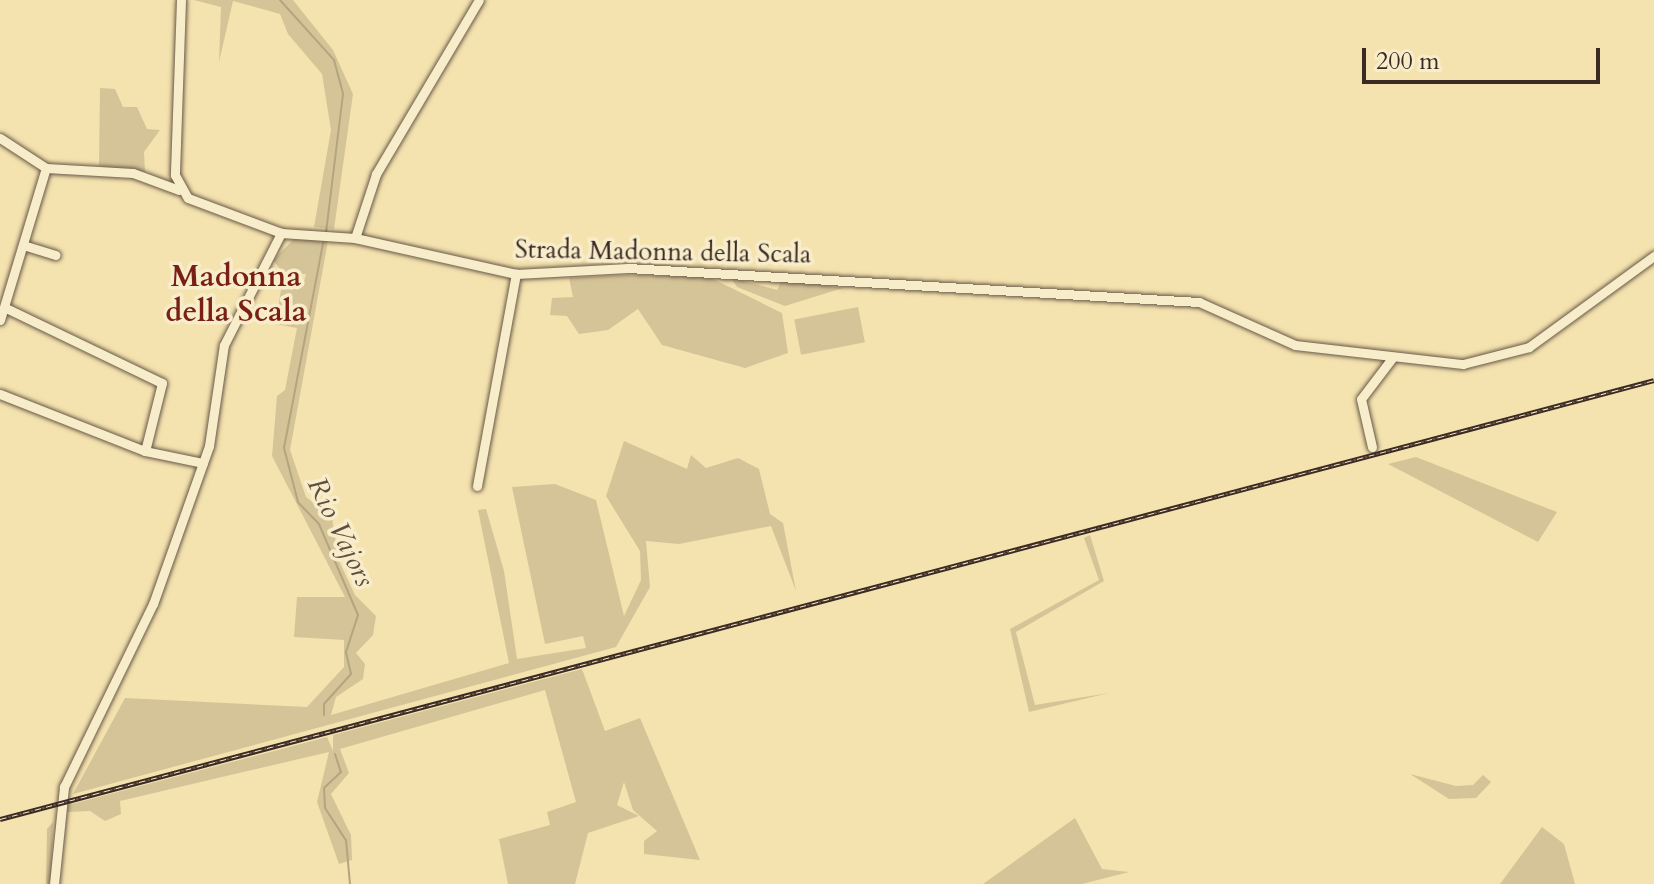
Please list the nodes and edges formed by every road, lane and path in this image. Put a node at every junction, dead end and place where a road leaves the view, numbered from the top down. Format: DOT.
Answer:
graph roads {
  1 [pos="181,0"];
  2 [pos="479,0"];
  3 [pos="0,138"];
  4 [pos="46,168"];
  5 [pos="179,190"];
  6 [pos="281,233"];
  7 [pos="355,238"];
  8 [pos="23,245"];
  9 [pos="55,255"];
  10 [pos="1654,256"];
  11 [pos="516,274"];
  12 [pos="8,309"];
  13 [pos="0,320"];
  14 [pos="1393,357"];
  15 [pos="0,394"];
  16 [pos="1372,447"];
  17 [pos="145,451"];
  18 [pos="203,463"];
  19 [pos="477,486"];
  20 [pos="54,884"];
  1 -- 5 [label="street"];
  2 -- 7 [label="street"];
  3 -- 4 [label="street"];
  4 -- 5 [label="street"];
  4 -- 8 [label="street"];
  5 -- 6 [label="street"];
  6 -- 7 [label="street, Strada Madonna della Scala"];
  6 -- 18 [label="street"];
  7 -- 11 [label="street, Strada Madonna della Scala"];
  8 -- 9 [label="street"];
  8 -- 12 [label="street"];
  10 -- 14 [label="street, Strada Madonna della Scala"];
  11 -- 14 [label="street, Strada Madonna della Scala"];
  11 -- 19 [label="street"];
  12 -- 13 [label="street"];
  12 -- 17 [label="street"];
  14 -- 16 [label="street"];
  15 -- 17 [label="street"];
  17 -- 18 [label="street"];
  18 -- 20 [label="street"];
}
